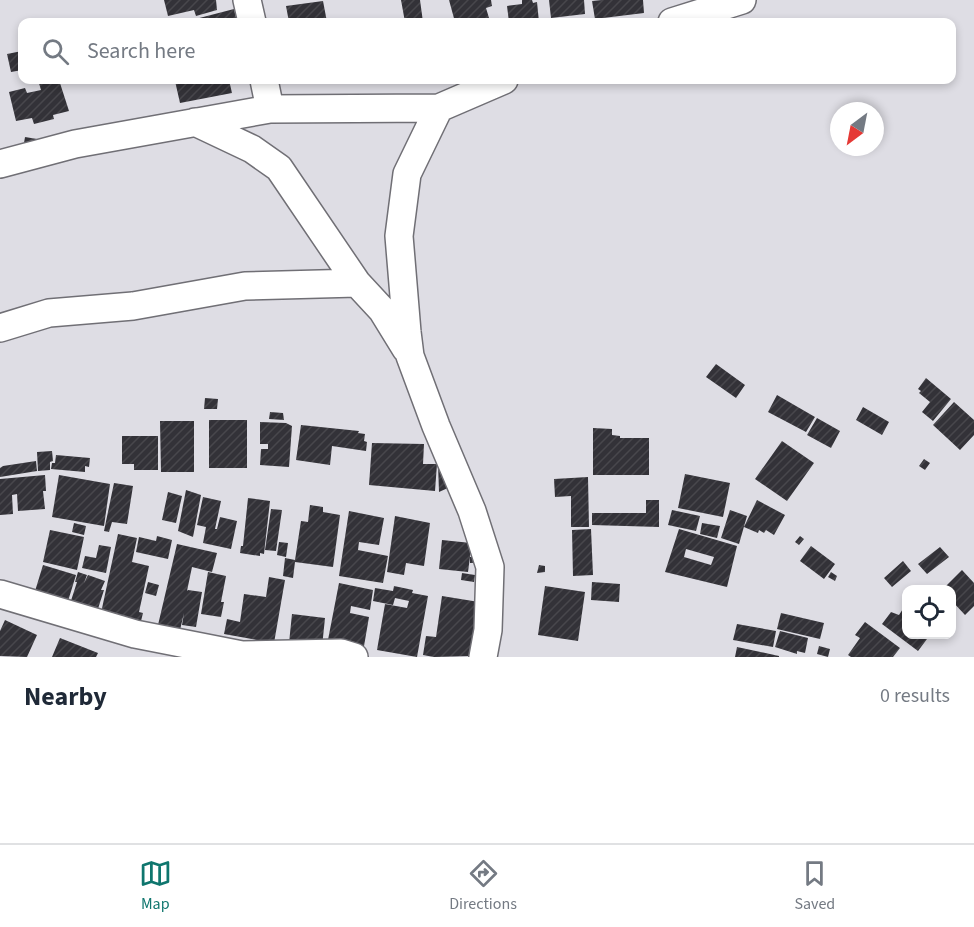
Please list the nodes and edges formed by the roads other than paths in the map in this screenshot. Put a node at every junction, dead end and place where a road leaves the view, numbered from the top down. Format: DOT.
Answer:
graph roads {
  1 [pos="247,0"];
  2 [pos="742,0"];
  3 [pos="251,18"];
  4 [pos="685,18"];
  5 [pos="265,84"];
  6 [pos="495,84"];
  7 [pos="439,108"];
  8 [pos="270,109"];
  9 [pos="195,122"];
  10 [pos="0,164"];
  11 [pos="357,283"];
  12 [pos="0,328"];
  13 [pos="410,356"];
  14 [pos="0,594"];
  15 [pos="354,657"];
  16 [pos="483,657"];
  1 -- 3 [label="street"];
  2 -- 4 [label="street"];
  5 -- 8 [label="street"];
  6 -- 7 [label="street"];
  7 -- 8 [label="street"];
  7 -- 13 [label="street"];
  8 -- 9 [label="street"];
  9 -- 10 [label="street"];
  9 -- 11 [label="street"];
  11 -- 12 [label="street"];
  11 -- 13 [label="street"];
  13 -- 16 [label="street"];
  14 -- 15 [label="street"];
}
